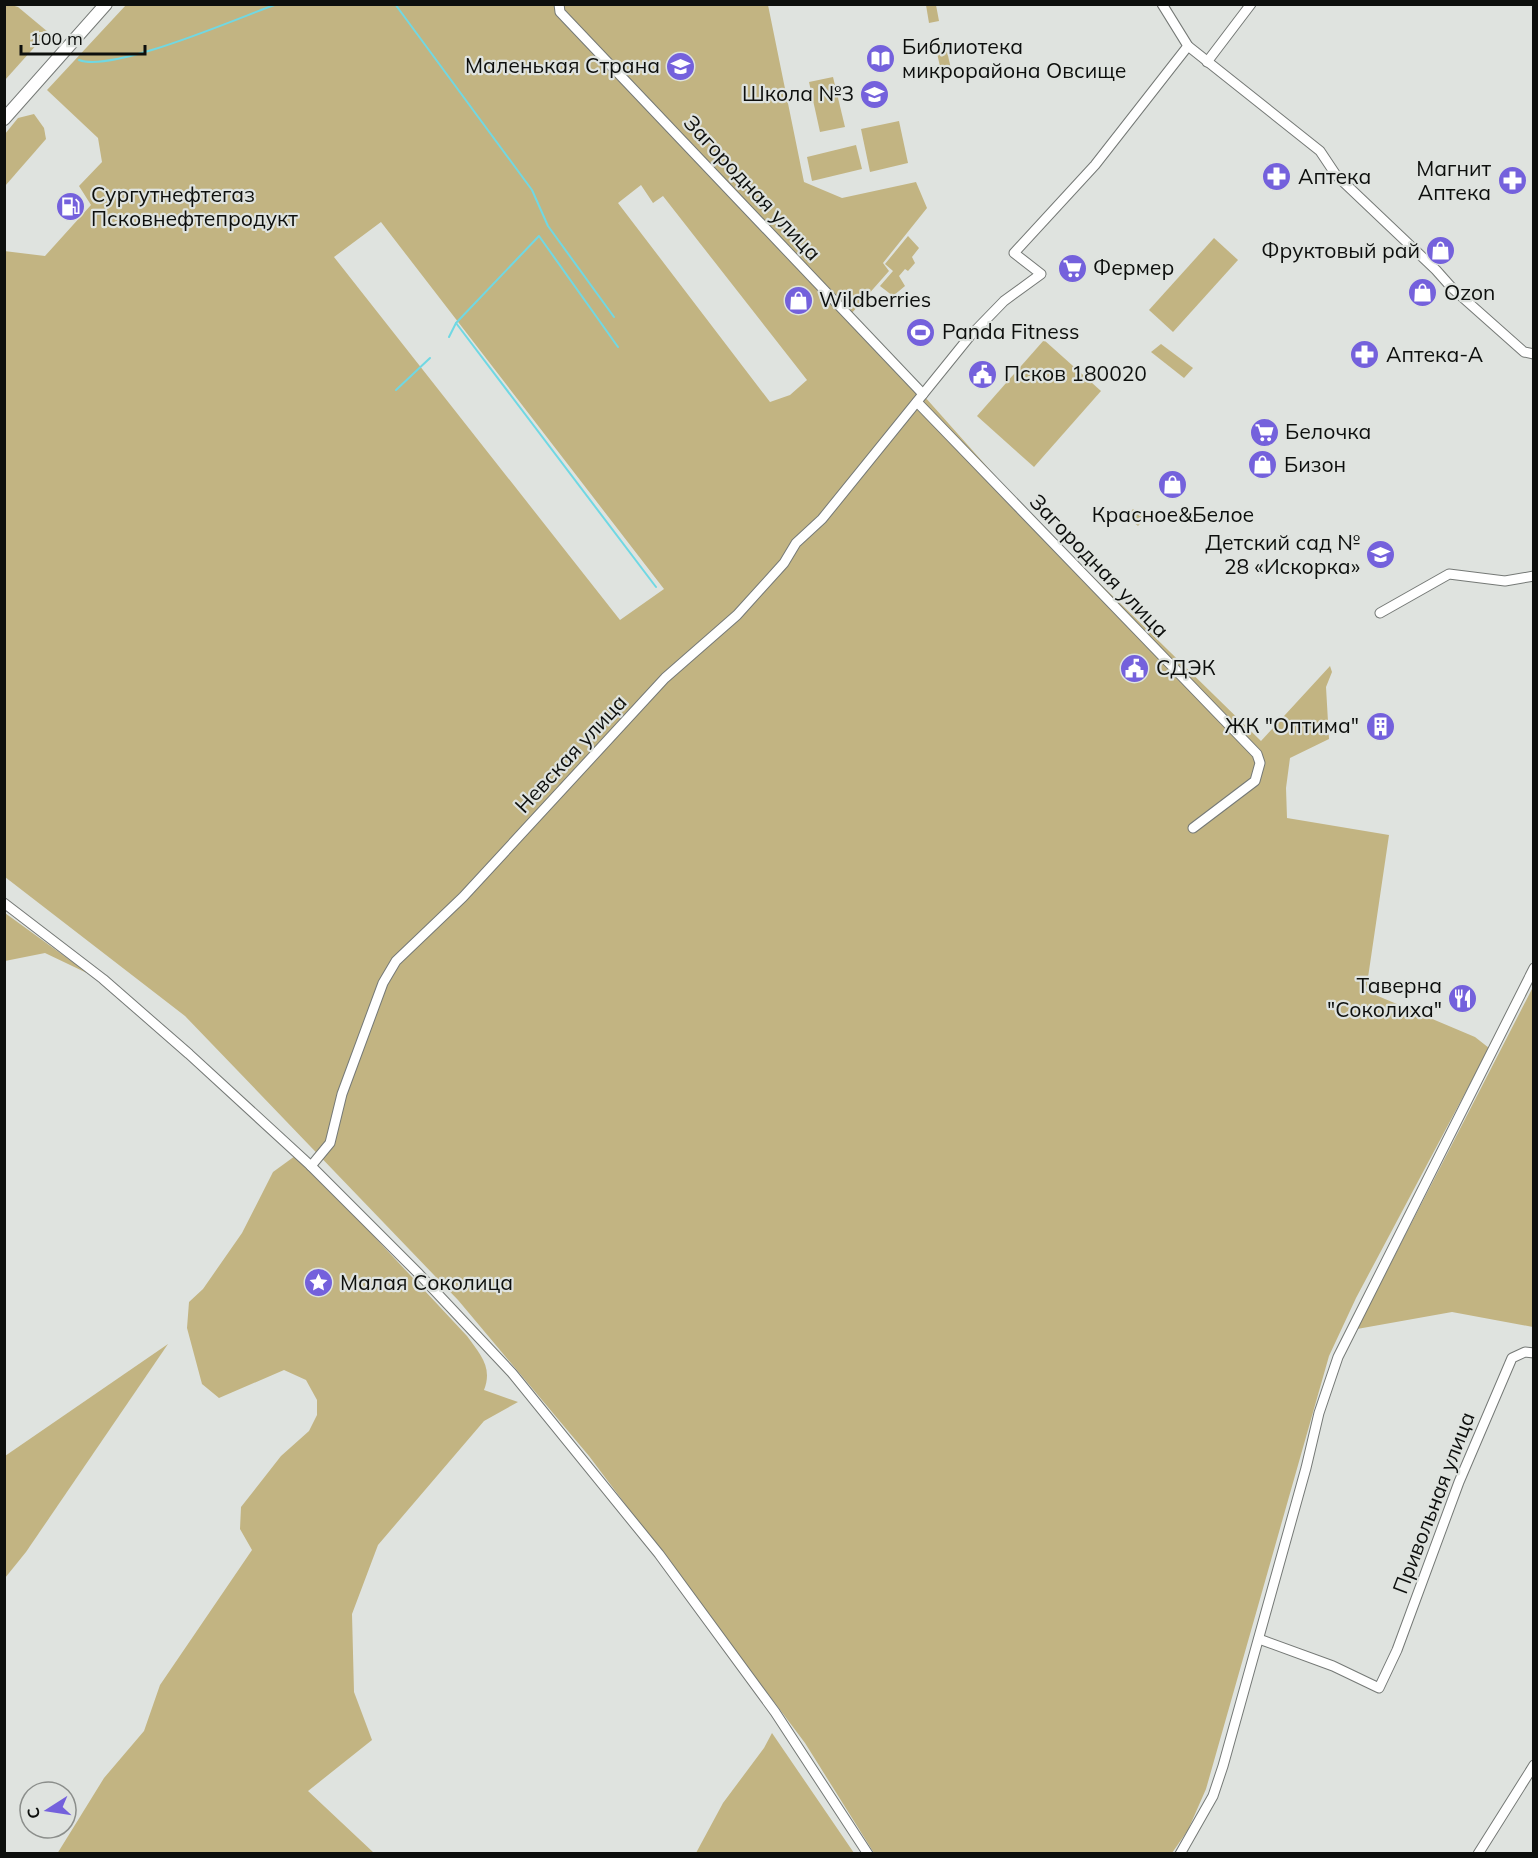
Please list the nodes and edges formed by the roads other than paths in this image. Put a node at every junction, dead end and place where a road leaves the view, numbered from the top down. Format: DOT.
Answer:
graph roads {
  1 [pos="106,4"];
  2 [pos="559,4"];
  3 [pos="1162,4"];
  4 [pos="1251,4"];
  5 [pos="1188,46"];
  6 [pos="1207,62"];
  7 [pos="4,119"];
  8 [pos="1533,354"];
  9 [pos="920,398"];
  10 [pos="1533,576"];
  11 [pos="1380,613"];
  12 [pos="1193,828"];
  13 [pos="4,903"];
  14 [pos="1533,968"];
  15 [pos="311,1166"];
  16 [pos="1533,1353"];
  17 [pos="1258,1639"];
  18 [pos="1533,1765"];
  19 [pos="868,1854"];
  20 [pos="1180,1854"];
  21 [pos="1478,1854"];
  1 -- 7 [label="highway"];
  2 -- 9 [label="street, Загородная улица"];
  3 -- 5 [label="street"];
  4 -- 6 [label="street"];
  5 -- 6 [label="street"];
  5 -- 9 [label="street, Невская улица"];
  6 -- 8 [label="street"];
  9 -- 12 [label="street, Загородная улица"];
  9 -- 15 [label="street, Невская улица"];
  10 -- 11 [label="street"];
  13 -- 15 [label="street"];
  14 -- 17 [label="street"];
  15 -- 19 [label="street"];
  16 -- 17 [label="street, Привольная улица"];
  17 -- 20 [label="street"];
  18 -- 21 [label="street"];
}
